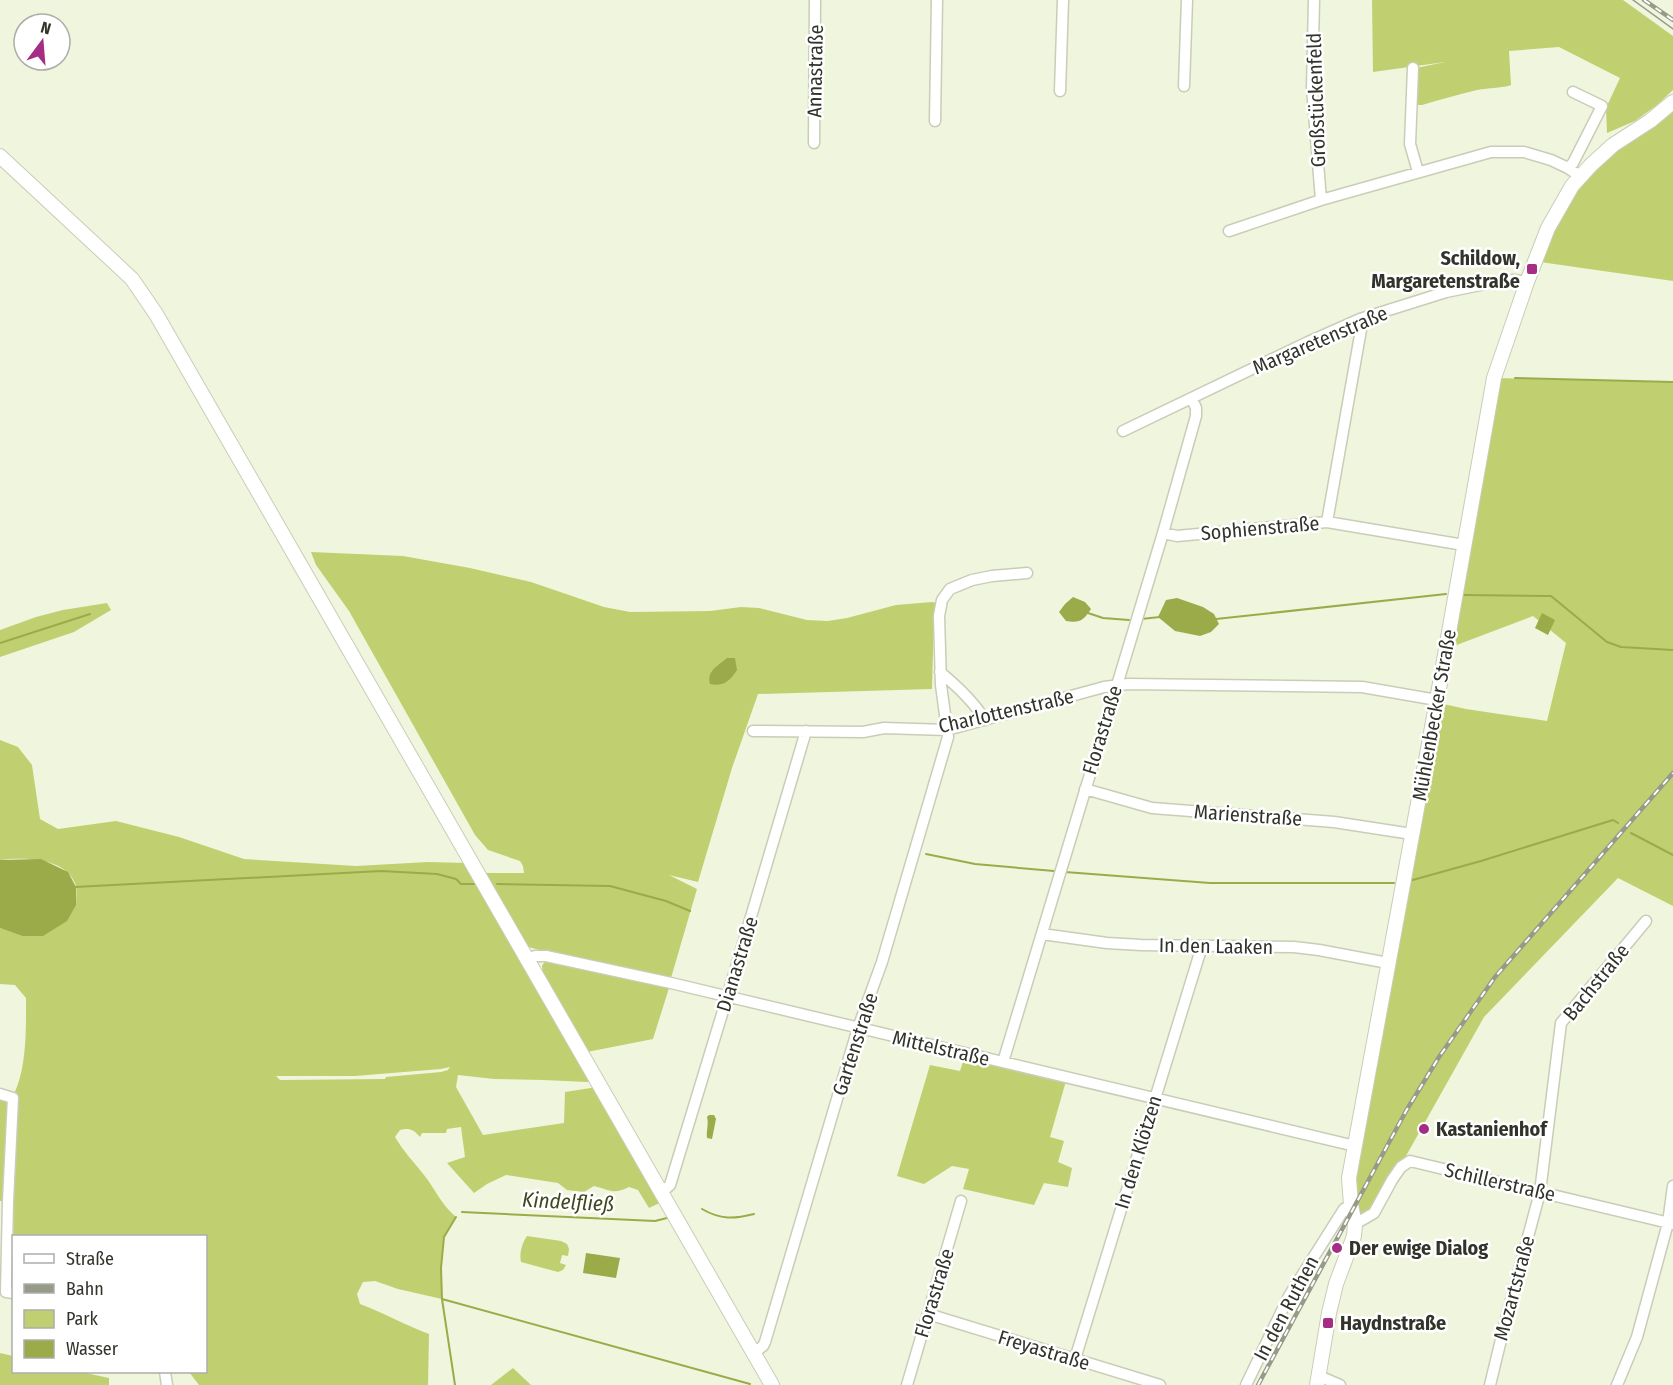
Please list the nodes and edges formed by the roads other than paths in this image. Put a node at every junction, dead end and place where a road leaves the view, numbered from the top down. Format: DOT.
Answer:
graph roads {
  1 [pos="815,0"];
  2 [pos="937,0"];
  3 [pos="1063,0"];
  4 [pos="1187,0"];
  5 [pos="1314,0"];
  6 [pos="1413,68"];
  7 [pos="1184,86"];
  8 [pos="1060,91"];
  9 [pos="1572,92"];
  10 [pos="1673,102"];
  11 [pos="935,122"];
  12 [pos="814,142"];
  13 [pos="0,156"];
  14 [pos="1568,168"];
  15 [pos="1418,172"];
  16 [pos="1580,176"];
  17 [pos="1321,200"];
  18 [pos="1229,231"];
  19 [pos="1527,282"];
  20 [pos="1360,319"];
  21 [pos="1192,399"];
  22 [pos="1123,431"];
  23 [pos="1327,522"];
  24 [pos="1163,533"];
  25 [pos="1464,546"];
  26 [pos="1027,573"];
  27 [pos="940,672"];
  28 [pos="1116,685"];
  29 [pos="1437,700"];
  30 [pos="985,720"];
  31 [pos="947,730"];
  32 [pos="753,731"];
  33 [pos="806,731"];
  34 [pos="1085,789"];
  35 [pos="1412,834"];
  36 [pos="1646,921"];
  37 [pos="1042,934"];
  38 [pos="1202,946"];
  39 [pos="527,960"];
  40 [pos="1388,963"];
  41 [pos="727,998"];
  42 [pos="858,1028"];
  43 [pos="1003,1062"];
  44 [pos="0,1094"];
  45 [pos="1154,1099"];
  46 [pos="1355,1146"];
  47 [pos="1673,1186"];
  48 [pos="662,1192"];
  49 [pos="1540,1192"];
  50 [pos="4,1201"];
  51 [pos="961,1201"];
  52 [pos="1351,1205"];
  53 [pos="1671,1223"];
  54 [pos="1355,1224"];
  55 [pos="6,1292"];
  56 [pos="928,1314"];
  57 [pos="753,1353"];
  58 [pos="1075,1359"];
  59 [pos="1318,1380"];
  60 [pos="772,1385"];
  61 [pos="906,1385"];
  62 [pos="1160,1385"];
  63 [pos="1246,1385"];
  64 [pos="1340,1385"];
  65 [pos="1490,1385"];
  66 [pos="1617,1385"];
  1 -- 12 [label="street, Annastraße"];
  2 -- 11 [label="street"];
  3 -- 8 [label="street"];
  4 -- 7 [label="street"];
  5 -- 17 [label="street, Großstückenfeld"];
  6 -- 15 [label="street"];
  9 -- 14 [label="street"];
  10 -- 16 [label="main road, Mühlenbecker Straße"];
  13 -- 39 [label="main road"];
  14 -- 15 [label="street"];
  14 -- 16 [label="street"];
  15 -- 17 [label="street"];
  16 -- 19 [label="main road, Mühlenbecker Straße"];
  17 -- 18 [label="street"];
  19 -- 20 [label="street, Margaretenstraße"];
  19 -- 25 [label="main road, Mühlenbecker Straße"];
  20 -- 21 [label="street, Margaretenstraße"];
  20 -- 23 [label="street"];
  21 -- 22 [label="street, Margaretenstraße"];
  21 -- 24 [label="street, Florastraße"];
  23 -- 24 [label="street, Sophienstraße"];
  23 -- 25 [label="street, Sophienstraße"];
  24 -- 28 [label="street, Florastraße"];
  25 -- 29 [label="main road, Mühlenbecker Straße"];
  26 -- 27 [label="street, Gartenstraße"];
  27 -- 30 [label="street"];
  27 -- 31 [label="street, Gartenstraße"];
  28 -- 29 [label="street, Charlottenstraße"];
  28 -- 30 [label="street, Charlottenstraße"];
  28 -- 34 [label="street, Florastraße"];
  29 -- 35 [label="main road, Mühlenbecker Straße"];
  30 -- 31 [label="street, Charlottenstraße"];
  31 -- 33 [label="street, Charlottenstraße"];
  31 -- 42 [label="street, Gartenstraße"];
  32 -- 33 [label="street, Charlottenstraße"];
  33 -- 41 [label="street, Dianastraße"];
  34 -- 35 [label="street, Marienstraße"];
  34 -- 37 [label="street, Florastraße"];
  35 -- 40 [label="main road, Mühlenbecker Straße"];
  36 -- 49 [label="street, Bachstraße"];
  37 -- 38 [label="street, In den Laaken"];
  37 -- 43 [label="street, Florastraße"];
  38 -- 40 [label="street, In den Laaken"];
  38 -- 45 [label="street, In den Klötzen"];
  39 -- 41 [label="street, Mittelstraße"];
  39 -- 48 [label="main road"];
  40 -- 46 [label="main road, Mühlenbecker Straße"];
  41 -- 42 [label="street, Mittelstraße"];
  41 -- 48 [label="street, Dianastraße"];
  42 -- 43 [label="street, Mittelstraße"];
  42 -- 57 [label="street, Gartenstraße"];
  43 -- 45 [label="street, Mittelstraße"];
  44 -- 50 [label="street"];
  45 -- 46 [label="street, Mittelstraße"];
  45 -- 58 [label="street, In den Klötzen"];
  46 -- 52 [label="main road, Mühlenbecker Straße"];
  47 -- 53 [label="street"];
  48 -- 57 [label="main road"];
  49 -- 53 [label="street, Schillerstraße"];
  49 -- 54 [label="street, Schillerstraße"];
  49 -- 65 [label="street, Mozartstraße"];
  50 -- 55 [label="street"];
  51 -- 56 [label="street, Florastraße"];
  52 -- 54 [label="main road, Mühlenbecker Straße"];
  52 -- 63 [label="street, In den Ruthen"];
  53 -- 66 [label="street"];
  54 -- 59 [label="main road, Mühlenbecker Straße"];
  56 -- 58 [label="street, Freyastraße"];
  56 -- 61 [label="street, Florastraße"];
  57 -- 60 [label="main road"];
  58 -- 62 [label="street, Freyastraße"];
  59 -- 64 [label="street"];
}
